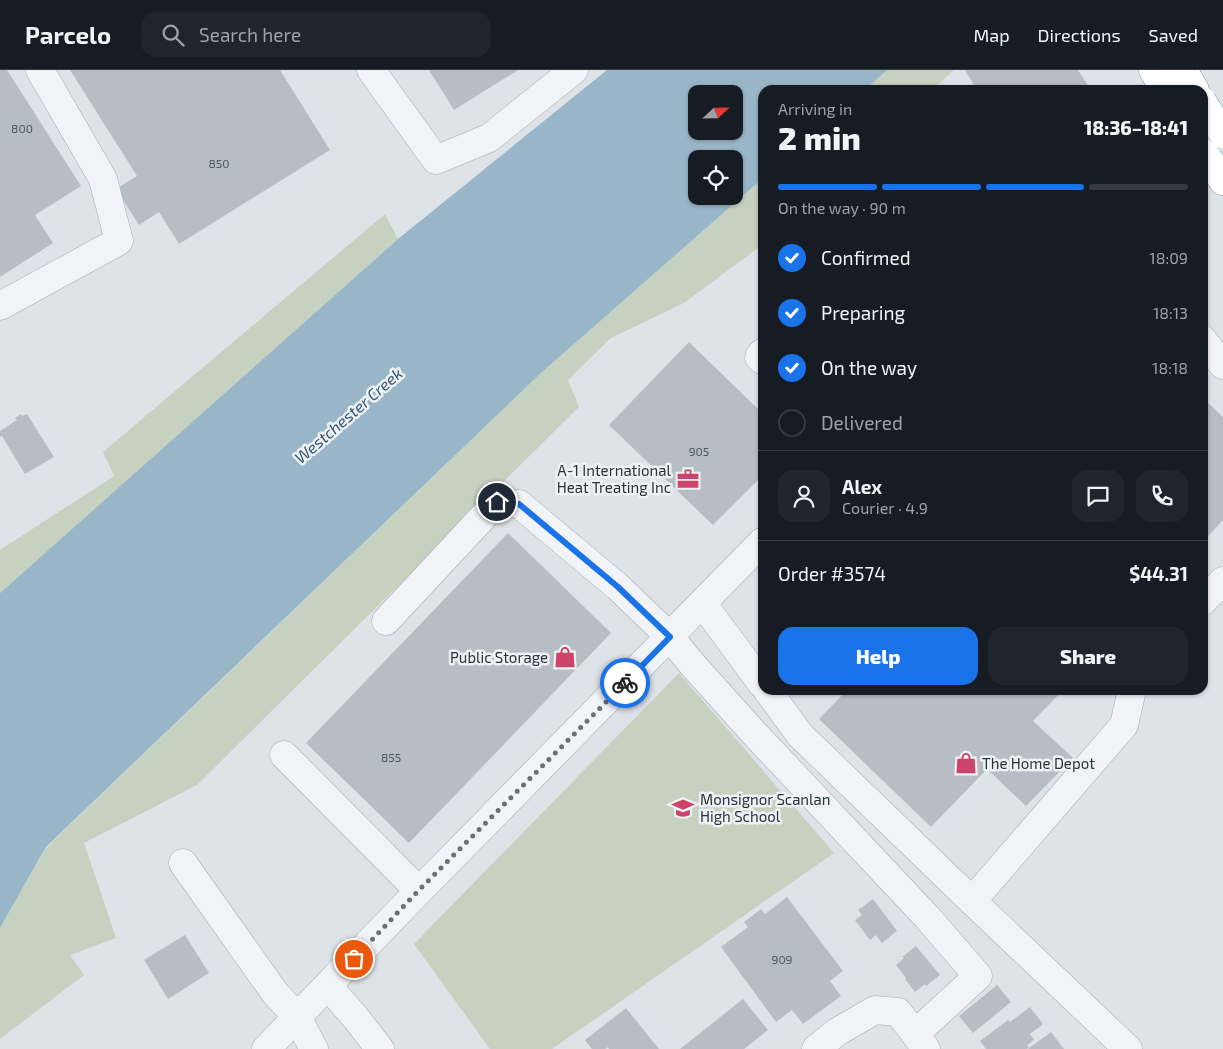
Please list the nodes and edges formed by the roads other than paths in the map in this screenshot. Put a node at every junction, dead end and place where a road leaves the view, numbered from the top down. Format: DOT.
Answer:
graph roads {
  1 [pos="40,70"];
  2 [pos="371,70"];
  3 [pos="574,70"];
  4 [pos="1153,70"];
  5 [pos="1183,70"];
  6 [pos="1162,85"];
  7 [pos="1192,85"];
  8 [pos="1223,102"];
  9 [pos="1208,110"];
  10 [pos="1208,113"];
  11 [pos="1223,134"];
  12 [pos="1208,158"];
  13 [pos="1223,181"];
  14 [pos="0,306"];
  15 [pos="1208,347"];
  16 [pos="1223,365"];
  17 [pos="758,546"];
  18 [pos="1223,582"];
  19 [pos="1208,596"];
  20 [pos="703,604"];
  21 [pos="386,621"];
  22 [pos="670,637"];
  23 [pos="758,679"];
  24 [pos="771,695"];
  25 [pos="1131,695"];
  26 [pos="284,756"];
  27 [pos="183,863"];
  28 [pos="418,891"];
  29 [pos="972,901"];
  30 [pos="328,986"];
  31 [pos="297,1017"];
  32 [pos="921,1042"];
  33 [pos="266,1049"];
  34 [pos="314,1049"];
  35 [pos="380,1049"];
  36 [pos="816,1049"];
  37 [pos="1128,1049"];
  1 -- 14 [label="street"];
  2 -- 3 [label="street"];
  4 -- 6 [label="highway"];
  5 -- 7 [label="highway"];
  8 -- 10 [label="street"];
  9 -- 11 [label="highway, bridge"];
  12 -- 13 [label="highway"];
  15 -- 16 [label="street"];
  17 -- 20 [label="street"];
  18 -- 19 [label="street"];
  20 -- 22 [label="street"];
  20 -- 23 [label="street"];
  21 -- 22 [label="street"];
  22 -- 28 [label="street"];
  22 -- 32 [label="street"];
  24 -- 29 [label="street"];
  25 -- 29 [label="street"];
  26 -- 28 [label="street"];
  27 -- 31 [label="street"];
  28 -- 30 [label="street"];
  29 -- 37 [label="street"];
  30 -- 31 [label="street"];
  30 -- 35 [label="street"];
  31 -- 33 [label="street"];
  31 -- 34 [label="street"];
  32 -- 36 [label="street"];
}
